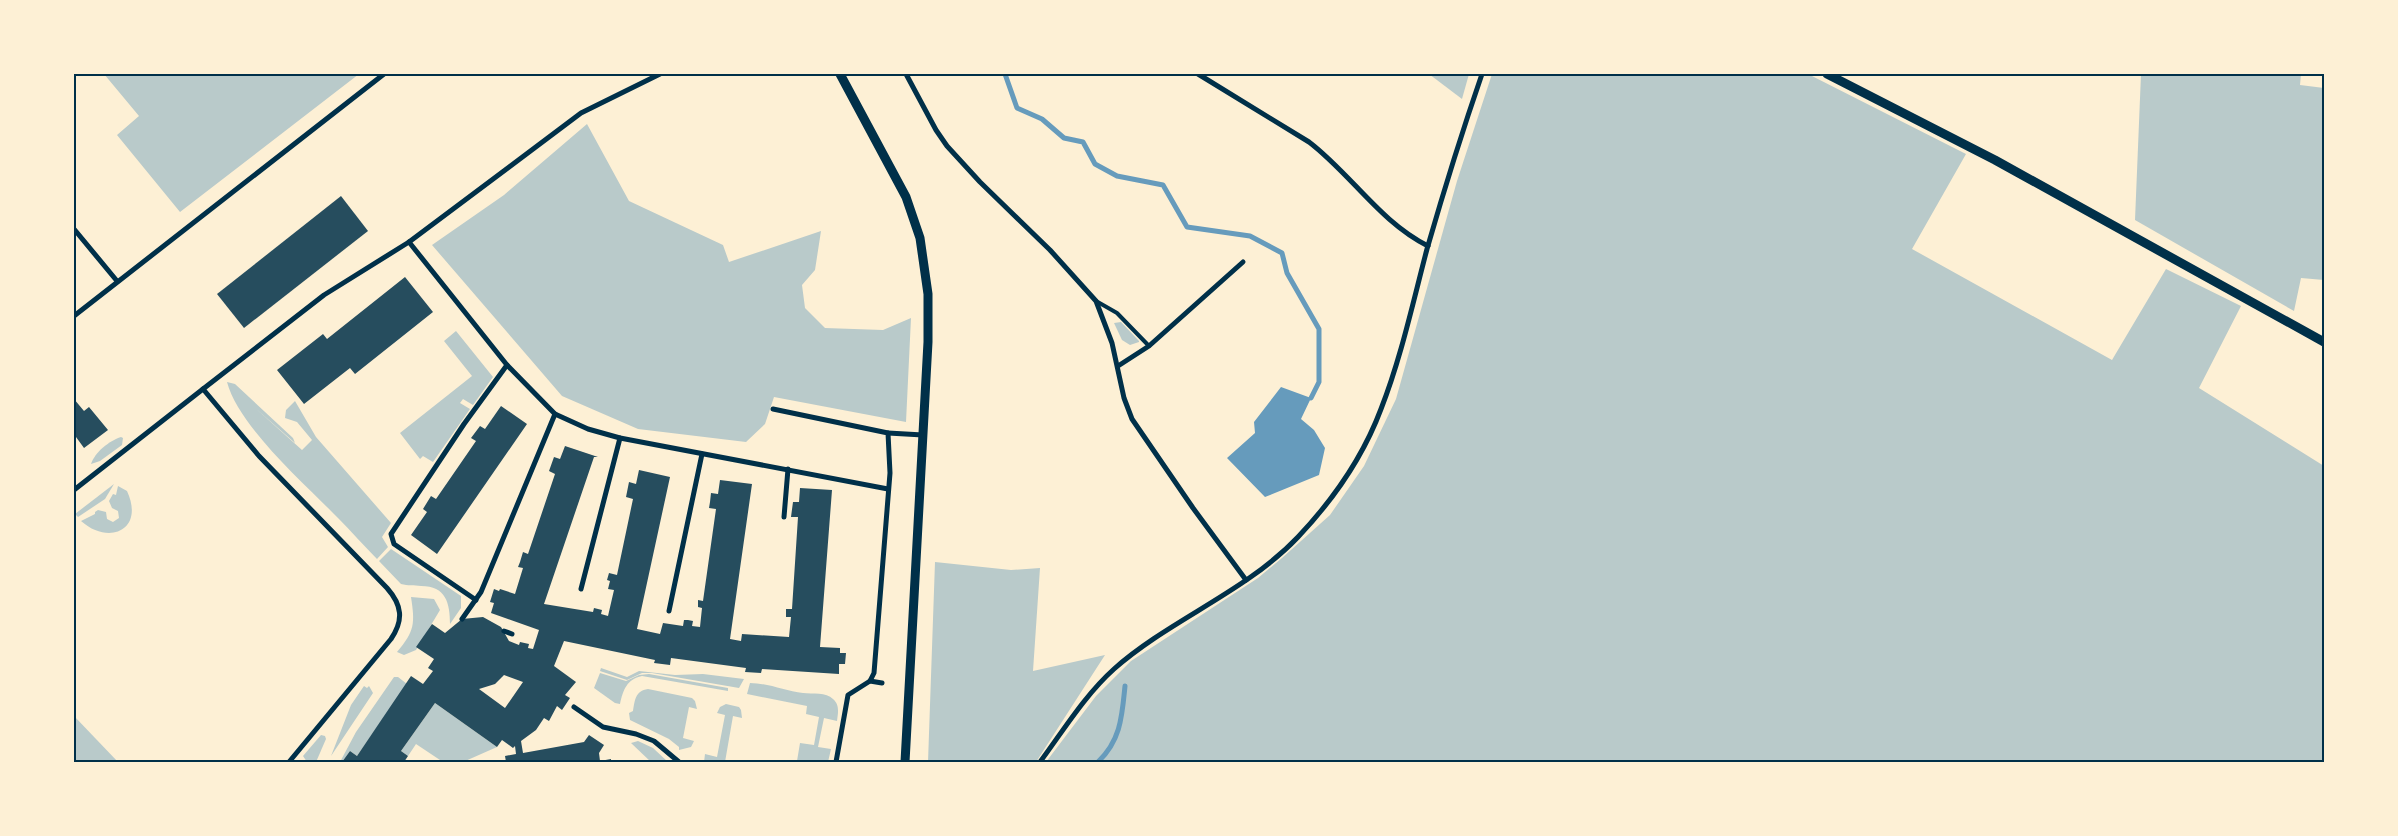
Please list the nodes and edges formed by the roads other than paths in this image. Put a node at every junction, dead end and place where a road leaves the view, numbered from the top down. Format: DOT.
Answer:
graph roads {
  1 [pos="384,74"];
  2 [pos="660,74"];
  3 [pos="840,74"];
  4 [pos="906,74"];
  5 [pos="1198,74"];
  6 [pos="1482,74"];
  7 [pos="1827,74"];
  8 [pos="74,229"];
  9 [pos="410,242"];
  10 [pos="1428,246"];
  11 [pos="1243,262"];
  12 [pos="117,281"];
  13 [pos="1096,301"];
  14 [pos="74,316"];
  15 [pos="2324,342"];
  16 [pos="1149,346"];
  17 [pos="507,365"];
  18 [pos="1118,366"];
  19 [pos="203,389"];
  20 [pos="773,409"];
  21 [pos="555,414"];
  22 [pos="888,433"];
  23 [pos="923,435"];
  24 [pos="620,438"];
  25 [pos="702,454"];
  26 [pos="788,469"];
  27 [pos="888,489"];
  28 [pos="74,490"];
  29 [pos="784,517"];
  30 [pos="1246,580"];
  31 [pos="581,589"];
  32 [pos="476,600"];
  33 [pos="669,611"];
  34 [pos="462,619"];
  35 [pos="504,631"];
  36 [pos="512,634"];
  37 [pos="870,681"];
  38 [pos="882,683"];
  39 [pos="574,707"];
  40 [pos="289,762"];
  41 [pos="679,762"];
  42 [pos="836,762"];
  43 [pos="905,762"];
  44 [pos="1040,762"];
  1 -- 12 [label="street"];
  2 -- 9 [label="street"];
  3 -- 23 [label="street"];
  4 -- 13 [label="street"];
  5 -- 10 [label="street"];
  6 -- 10 [label="street"];
  7 -- 15 [label="street"];
  8 -- 12 [label="street"];
  9 -- 17 [label="street"];
  9 -- 19 [label="street"];
  10 -- 30 [label="street"];
  11 -- 16 [label="street"];
  12 -- 14 [label="street"];
  13 -- 16 [label="lane"];
  13 -- 18 [label="street"];
  16 -- 18 [label="street"];
  17 -- 21 [label="street"];
  17 -- 32 [label="street"];
  18 -- 30 [label="street"];
  19 -- 28 [label="street"];
  19 -- 40 [label="street"];
  20 -- 22 [label="street"];
  21 -- 24 [label="street"];
  21 -- 32 [label="street"];
  22 -- 23 [label="street"];
  22 -- 27 [label="street"];
  23 -- 43 [label="street"];
  24 -- 25 [label="street"];
  24 -- 31 [label="street"];
  25 -- 26 [label="street"];
  25 -- 33 [label="street"];
  26 -- 27 [label="street"];
  26 -- 29 [label="street"];
  27 -- 37 [label="street"];
  30 -- 44 [label="street"];
  32 -- 34 [label="street"];
  35 -- 36 [label="street"];
  37 -- 38 [label="street"];
  37 -- 42 [label="street"];
  39 -- 41 [label="street"];
}
